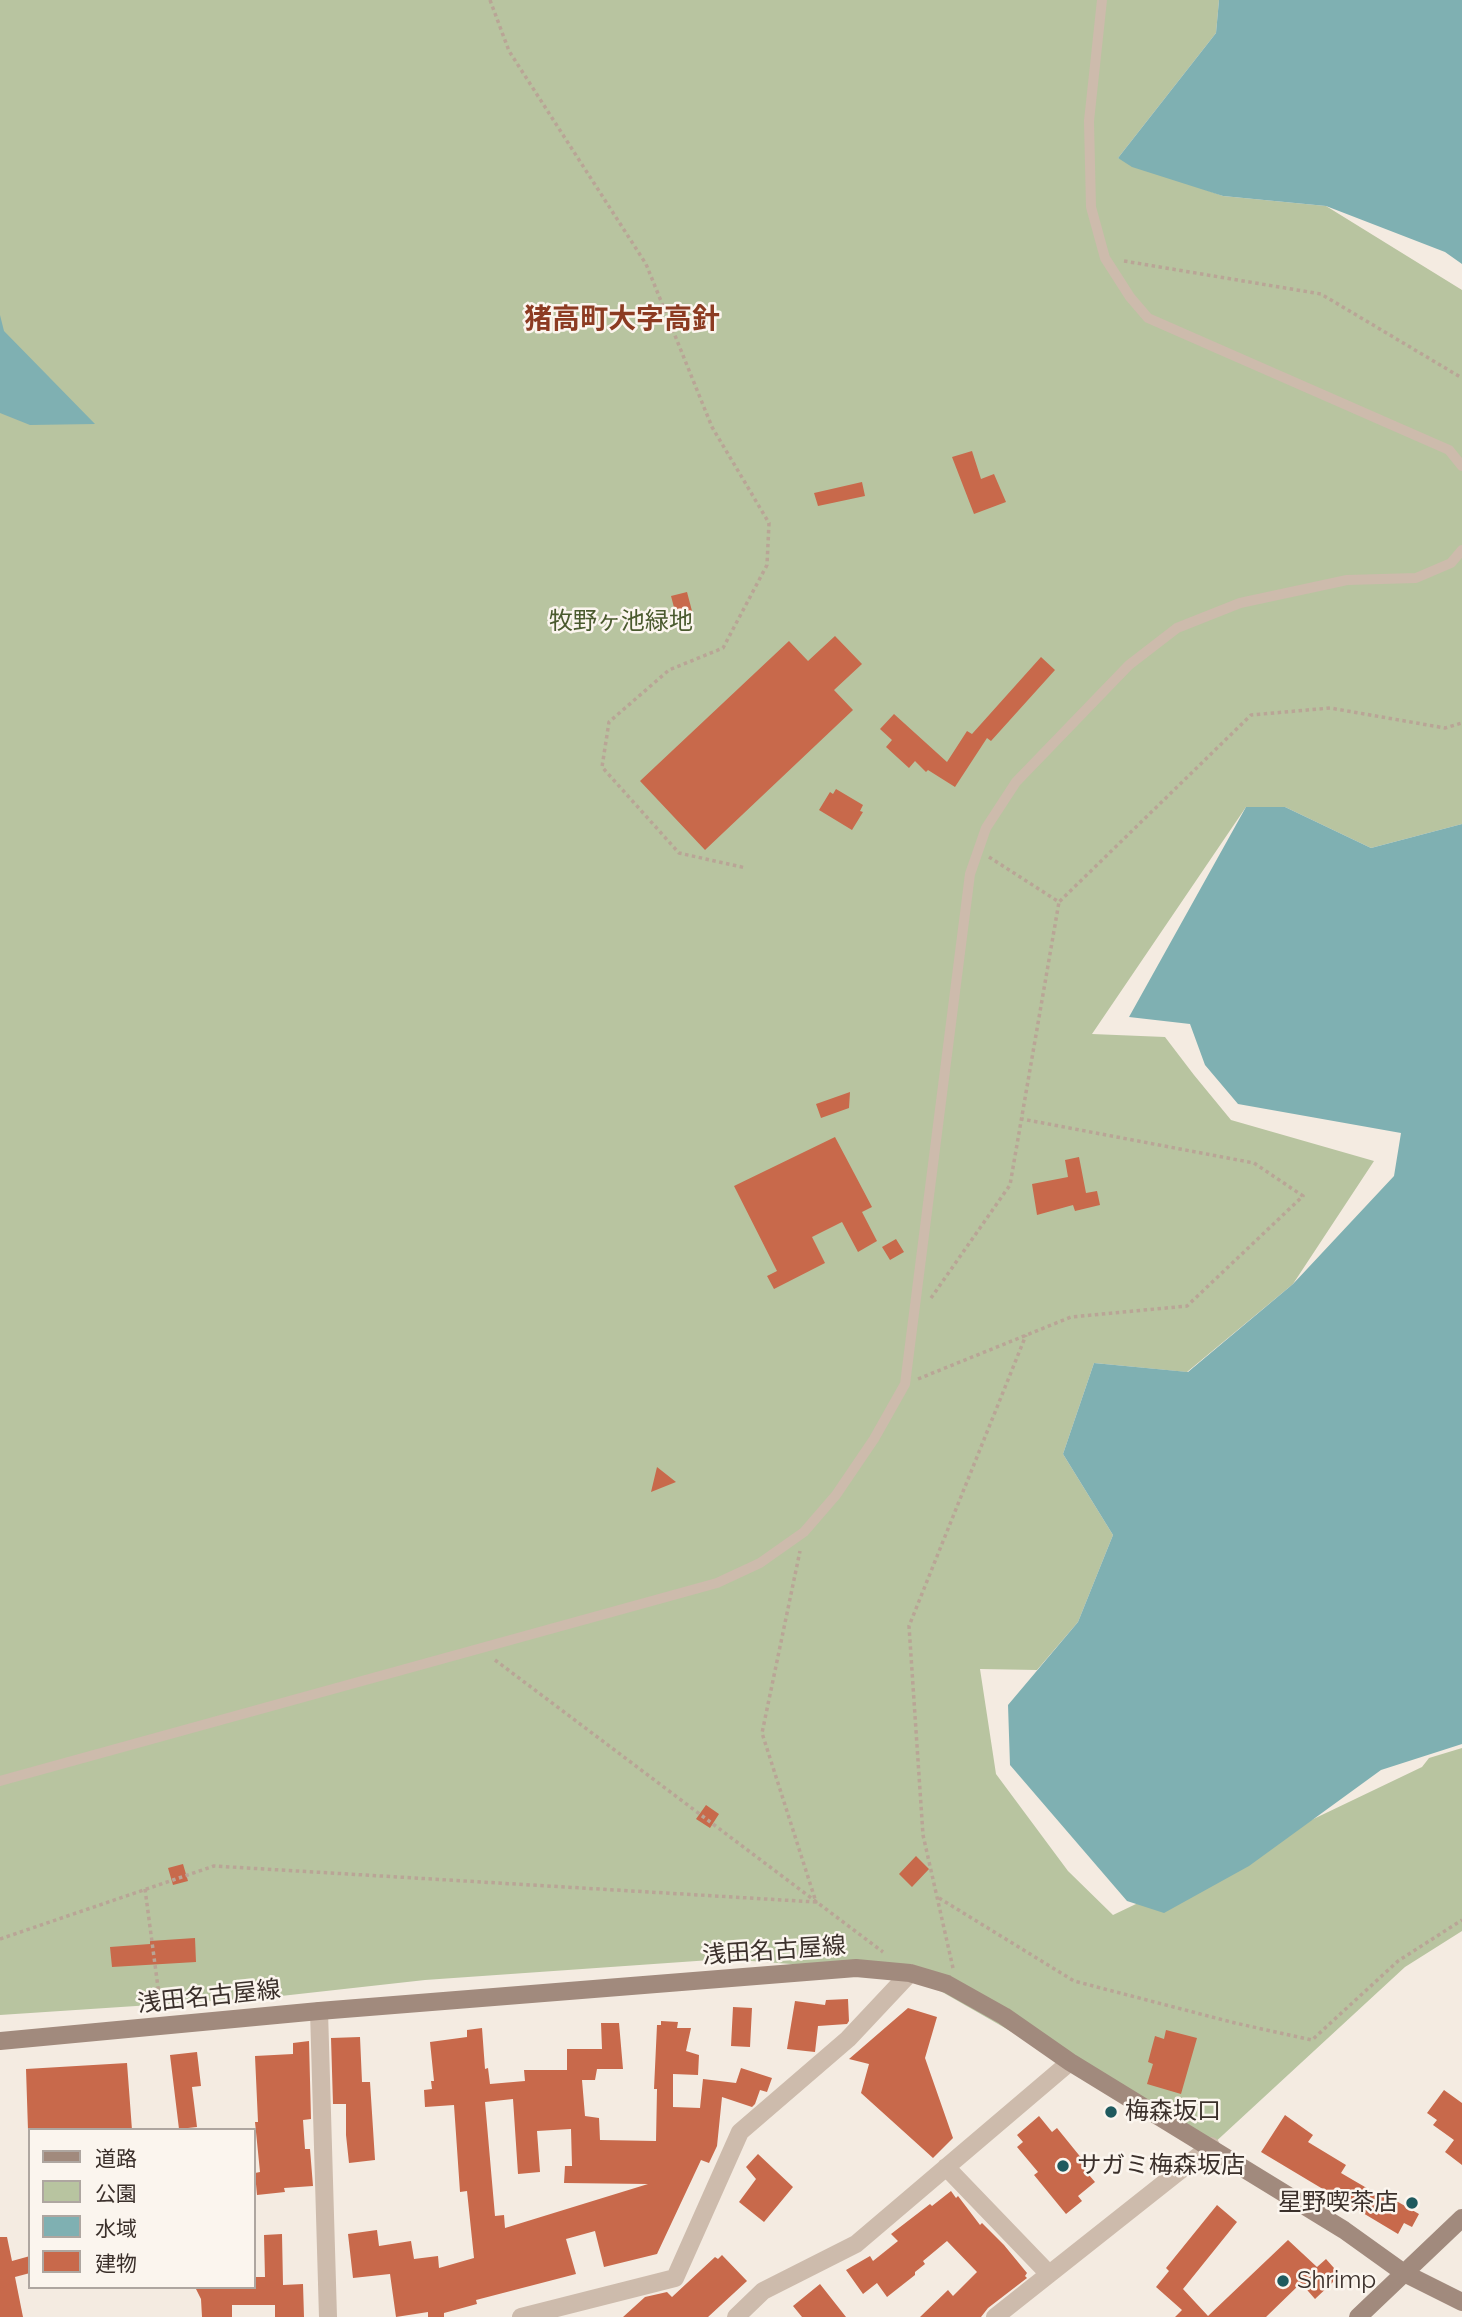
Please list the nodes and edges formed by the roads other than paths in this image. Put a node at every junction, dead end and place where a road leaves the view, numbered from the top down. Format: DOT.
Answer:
graph roads {
  1 [pos="1102,0"];
  2 [pos="1462,466"];
  3 [pos="1462,550"];
  4 [pos="0,1781"];
  5 [pos="910,1973"];
  6 [pos="319,2011"];
  7 [pos="0,2042"];
  8 [pos="1070,2062"];
  9 [pos="1210,2146"];
  10 [pos="946,2167"];
  11 [pos="1462,2217"];
  12 [pos="1404,2273"];
  13 [pos="1049,2274"];
  14 [pos="1462,2302"];
  15 [pos="532,2316"];
  16 [pos="328,2317"];
  17 [pos="736,2317"];
  18 [pos="995,2317"];
  19 [pos="1358,2317"];
  1 -- 2 [label="lane"];
  3 -- 4 [label="lane"];
  5 -- 6 [label="main road, 浅田名古屋線"];
  5 -- 8 [label="main road, 浅田名古屋線"];
  5 -- 15 [label="street"];
  6 -- 7 [label="main road, 浅田名古屋線"];
  6 -- 16 [label="street"];
  8 -- 9 [label="main road, 浅田名古屋線"];
  8 -- 10 [label="street"];
  9 -- 12 [label="main road, 浅田名古屋線"];
  9 -- 13 [label="street"];
  10 -- 13 [label="street"];
  10 -- 17 [label="street"];
  11 -- 12 [label="main road"];
  12 -- 14 [label="main road, 浅田名古屋線"];
  12 -- 19 [label="main road"];
  13 -- 18 [label="street"];
}
